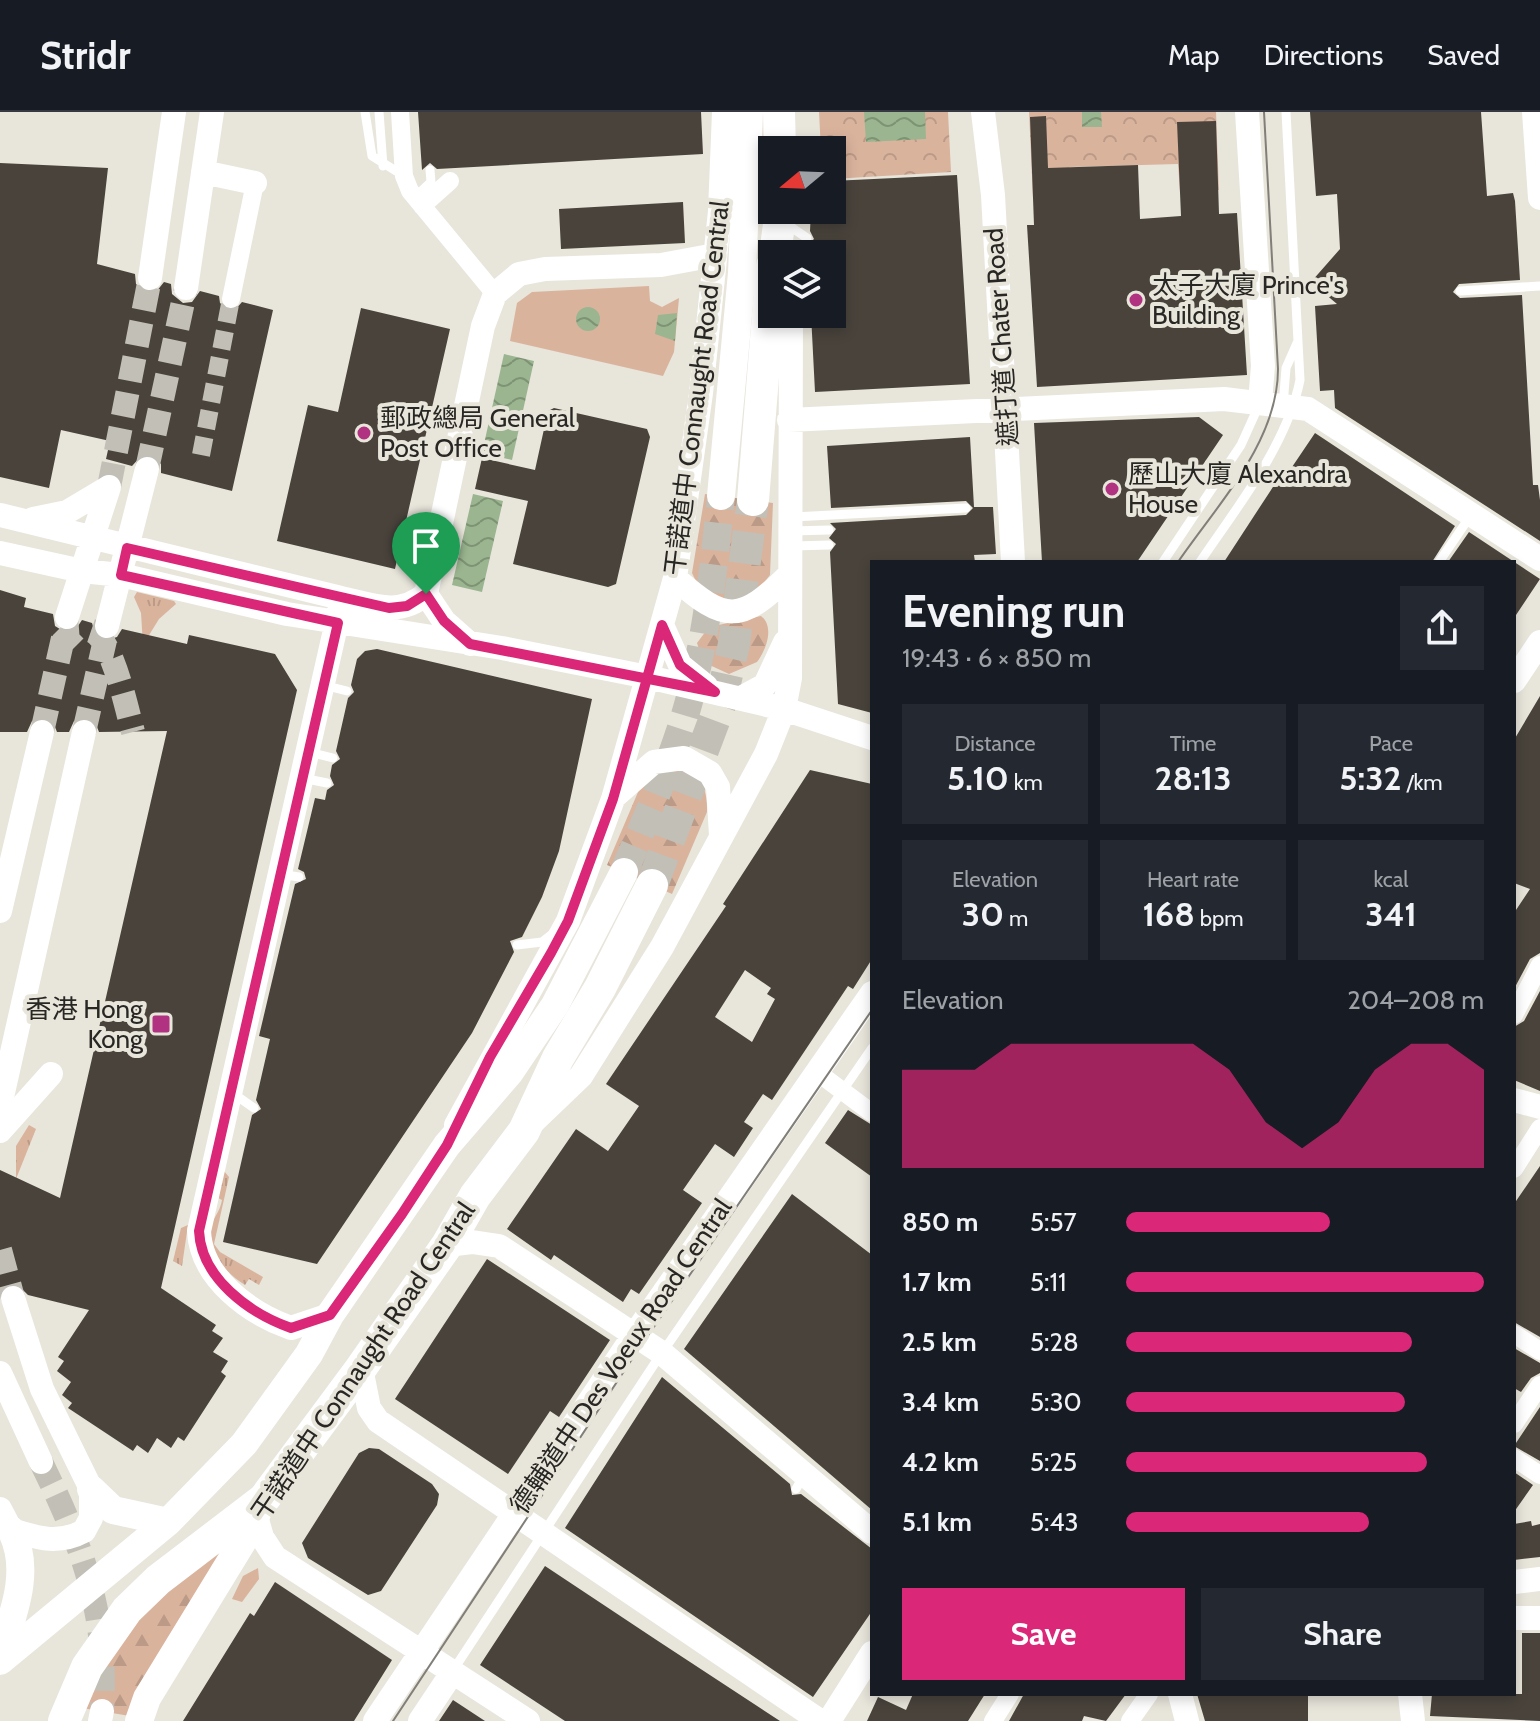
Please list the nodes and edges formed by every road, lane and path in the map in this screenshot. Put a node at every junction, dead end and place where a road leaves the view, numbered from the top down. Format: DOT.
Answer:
graph roads {
  1 [pos="174,112"];
  2 [pos="212,112"];
  3 [pos="365,112"];
  4 [pos="379,112"];
  5 [pos="400,112"];
  6 [pos="724,112"];
  7 [pos="749,112"];
  8 [pos="779,112"];
  9 [pos="983,112"];
  10 [pos="1247,112"];
  11 [pos="1286,112"];
  12 [pos="1534,112"];
  13 [pos="780,136"];
  14 [pos="383,166"];
  15 [pos="430,170"];
  16 [pos="203,172"];
  17 [pos="404,176"];
  18 [pos="450,181"];
  19 [pos="255,183"];
  20 [pos="1540,198"];
  21 [pos="418,201"];
  22 [pos="715,255"];
  23 [pos="150,278"];
  24 [pos="1540,286"];
  25 [pos="186,288"];
  26 [pos="1460,291"];
  27 [pos="495,294"];
  28 [pos="231,299"];
  29 [pos="767,328"];
  30 [pos="791,328"];
  31 [pos="996,409"];
  32 [pos="1280,409"];
  33 [pos="789,420"];
  34 [pos="147,469"];
  35 [pos="721,496"];
  36 [pos="753,500"];
  37 [pos="966,508"];
  38 [pos="10,517"];
  39 [pos="1475,523"];
  40 [pos="829,530"];
  41 [pos="789,532"];
  42 [pos="94,539"];
  43 [pos="829,545"];
  44 [pos="127,548"];
  45 [pos="0,553"];
  46 [pos="1540,559"];
  47 [pos="1013,560"];
  48 [pos="1164,560"];
  49 [pos="1201,560"];
  50 [pos="1441,560"];
  51 [pos="82,571"];
  52 [pos="121,575"];
  53 [pos="789,575"];
  54 [pos="675,578"];
  55 [pos="426,594"];
  56 [pos="341,598"];
  57 [pos="67,617"];
  58 [pos="338,623"];
  59 [pos="662,625"];
  60 [pos="107,626"];
  61 [pos="789,632"];
  62 [pos="1540,642"];
  63 [pos="470,644"];
  64 [pos="648,677"];
  65 [pos="1516,678"];
  66 [pos="715,692"];
  67 [pos="741,698"];
  68 [pos="784,709"];
  69 [pos="42,732"];
  70 [pos="84,732"];
  71 [pos="870,737"];
  72 [pos="308,752"];
  73 [pos="333,758"];
  74 [pos="302,778"];
  75 [pos="327,783"];
  76 [pos="613,799"];
  77 [pos="721,838"];
  78 [pos="638,879"];
  79 [pos="0,911"];
  80 [pos="568,921"];
  81 [pos="517,945"];
  82 [pos="1540,965"];
  83 [pos="870,996"];
  84 [pos="1516,1011"];
  85 [pos="870,1051"];
  86 [pos="817,1072"];
  87 [pos="51,1074"];
  88 [pos="232,1083"];
  89 [pos="843,1091"];
  90 [pos="1516,1101"];
  91 [pos="0,1106"];
  92 [pos="1540,1107"];
  93 [pos="254,1108"];
  94 [pos="870,1111"];
  95 [pos="1540,1128"];
  96 [pos="0,1131"];
  97 [pos="524,1131"];
  98 [pos="447,1145"];
  99 [pos="1516,1166"];
  100 [pos="447,1245"];
  101 [pos="13,1298"];
  102 [pos="330,1315"];
  103 [pos="634,1335"];
  104 [pos="1516,1335"];
  105 [pos="1540,1351"];
  106 [pos="662,1353"];
  107 [pos="361,1368"];
  108 [pos="0,1373"];
  109 [pos="1540,1385"];
  110 [pos="1516,1421"];
  111 [pos="1516,1459"];
  112 [pos="41,1462"];
  113 [pos="1540,1475"];
  114 [pos="91,1489"];
  115 [pos="260,1508"];
  116 [pos="514,1513"];
  117 [pos="6,1520"];
  118 [pos="168,1522"];
  119 [pos="870,1531"];
  120 [pos="543,1533"];
  121 [pos="1540,1579"];
  122 [pos="1516,1582"];
  123 [pos="1516,1618"];
  124 [pos="1540,1618"];
  125 [pos="420,1653"];
  126 [pos="870,1656"];
  127 [pos="0,1658"];
  128 [pos="452,1673"];
  129 [pos="1004,1696"];
  130 [pos="1148,1696"];
  131 [pos="1181,1696"];
  132 [pos="1410,1696"];
  133 [pos="64,1721"];
  134 [pos="139,1721"];
  135 [pos="375,1721"];
  136 [pos="420,1721"];
  137 [pos="528,1721"];
  138 [pos="820,1721"];
  139 [pos="829,1721"];
  140 [pos="993,1721"];
  141 [pos="1130,1721"];
  142 [pos="1187,1721"];
  143 [pos="1413,1721"];
  1 -- 23 [label="main road"];
  2 -- 16 [label="main road"];
  3 -- 14 [label="lane"];
  4 -- 14 [label="lane"];
  5 -- 17 [label="street"];
  6 -- 22 [label="main road, 干諾道中 Connaught Road Central"];
  7 -- 35 [label="main road, 干諾道中 Connaught Road Central"];
  8 -- 13 [label="highway"];
  9 -- 31 [label="main road, 遮打道 Chater Road"];
  10 -- 32 [label="main road"];
  11 -- 32 [label="lane"];
  12 -- 20 [label="main road"];
  14 -- 17 [label="lane"];
  15 -- 21 [label="lane"];
  16 -- 19 [label="main road"];
  16 -- 25 [label="main road"];
  17 -- 21 [label="street"];
  18 -- 21 [label="street"];
  19 -- 28 [label="street"];
  21 -- 27 [label="street"];
  22 -- 27 [label="main road"];
  22 -- 54 [label="main road, 干諾道中 Connaught Road Central"];
  24 -- 26 [label="lane"];
  27 -- 55 [label="main road"];
  29 -- 36 [label="highway"];
  30 -- 33 [label="main road, 干諾道中 Connaught Road Central"];
  31 -- 32 [label="main road"];
  31 -- 33 [label="main road"];
  31 -- 47 [label="main road, 遮打道 Chater Road"];
  32 -- 39 [label="main road"];
  32 -- 48 [label="lane"];
  32 -- 49 [label="lane"];
  33 -- 41 [label="main road, 干諾道中 Connaught Road Central"];
  34 -- 44 [label="main road"];
  37 -- 41 [label="lane"];
  38 -- 42 [label="main road"];
  38 -- 42 [label="main road"];
  39 -- 46 [label="main road"];
  39 -- 50 [label="lane"];
  40 -- 41 [label="lane"];
  41 -- 43 [label="lane"];
  41 -- 53 [label="main road, 干諾道中 Connaught Road Central"];
  42 -- 44 [label="main road"];
  42 -- 51 [label="main road"];
  44 -- 52 [label="main road"];
  44 -- 56 [label="main road"];
  45 -- 51 [label="main road"];
  51 -- 52 [label="main road"];
  51 -- 57 [label="main road"];
  52 -- 58 [label="main road"];
  52 -- 60 [label="main road"];
  53 -- 54 [label="main road"];
  53 -- 61 [label="main road, 干諾道中 Connaught Road Central"];
  54 -- 59 [label="main road, 干諾道中 Connaught Road Central"];
  55 -- 56 [label="main road"];
  55 -- 63 [label="main road"];
  56 -- 58 [label="main road"];
  58 -- 63 [label="main road"];
  58 -- 72 [label="main road"];
  59 -- 64 [label="main road, 干諾道中 Connaught Road Central"];
  59 -- 66 [label="main road"];
  61 -- 67 [label="main road"];
  61 -- 68 [label="main road, 干諾道中 Connaught Road Central"];
  62 -- 65 [label="main road"];
  63 -- 64 [label="main road"];
  64 -- 66 [label="main road"];
  64 -- 76 [label="main road, 干諾道中 Connaught Road Central"];
  66 -- 67 [label="main road"];
  67 -- 68 [label="main road"];
  68 -- 71 [label="main road"];
  68 -- 77 [label="main road, 干諾道中 Connaught Road Central"];
  69 -- 79 [label="main road"];
  70 -- 91 [label="main road"];
  72 -- 73 [label="lane"];
  72 -- 74 [label="main road"];
  74 -- 75 [label="lane"];
  74 -- 88 [label="main road"];
  76 -- 77 [label="main road"];
  76 -- 80 [label="main road, 干諾道中 Connaught Road Central"];
  77 -- 97 [label="main road, 干諾道中 Connaught Road Central"];
  78 -- 97 [label="highway, 干諾道中 Connaught Road Central"];
  78 -- 98 [label="main road, 干諾道中 Connaught Road Central"];
  80 -- 81 [label="lane"];
  80 -- 98 [label="main road, 干諾道中 Connaught Road Central"];
  82 -- 84 [label="street"];
  83 -- 86 [label="main road, 德輔道中 Des Voeux Road Central"];
  85 -- 89 [label="lane, 德輔道中 Des Voeux Road Central"];
  86 -- 89 [label="street"];
  86 -- 103 [label="main road, 德輔道中 Des Voeux Road Central"];
  87 -- 96 [label="main road"];
  88 -- 93 [label="lane"];
  88 -- 102 [label="main road"];
  89 -- 94 [label="street"];
  89 -- 106 [label="lane, 德輔道中 Des Voeux Road Central"];
  90 -- 92 [label="main road"];
  95 -- 99 [label="street"];
  97 -- 100 [label="highway, 干諾道中 Connaught Road Central"];
  98 -- 102 [label="main road, 干諾道中 Connaught Road Central"];
  100 -- 103 [label="main road"];
  100 -- 107 [label="highway, 干諾道中 Connaught Road Central"];
  101 -- 114 [label="main road"];
  102 -- 118 [label="main road, 干諾道中 Connaught Road Central"];
  103 -- 106 [label="main road"];
  103 -- 116 [label="main road, 德輔道中 Des Voeux Road Central"];
  104 -- 105 [label="street"];
  106 -- 119 [label="main road"];
  106 -- 120 [label="lane, 德輔道中 Des Voeux Road Central"];
  107 -- 115 [label="highway, 干諾道中 Connaught Road Central"];
  107 -- 116 [label="main road"];
  108 -- 112 [label="main road"];
  109 -- 110 [label="street"];
  111 -- 113 [label="street"];
  114 -- 117 [label="main road"];
  114 -- 118 [label="main road"];
  115 -- 125 [label="main road"];
  115 -- 133 [label="highway"];
  115 -- 134 [label="main road, 干諾道中 Connaught Road Central"];
  116 -- 120 [label="main road"];
  116 -- 125 [label="main road, 德輔道中 Des Voeux Road Central"];
  117 -- 127 [label="main road"];
  118 -- 127 [label="main road, 干諾道中 Connaught Road Central"];
  120 -- 128 [label="lane, 德輔道中 Des Voeux Road Central"];
  120 -- 138 [label="main road"];
  121 -- 122 [label="main road"];
  123 -- 124 [label="main road"];
  125 -- 128 [label="main road"];
  125 -- 135 [label="main road, 德輔道中 Des Voeux Road Central"];
  126 -- 139 [label="main road"];
  128 -- 136 [label="main road, 德輔道中 Des Voeux Road Central"];
  128 -- 137 [label="main road"];
  129 -- 140 [label="street"];
  130 -- 141 [label="street"];
  131 -- 142 [label="main road"];
  132 -- 143 [label="main road"];
}
